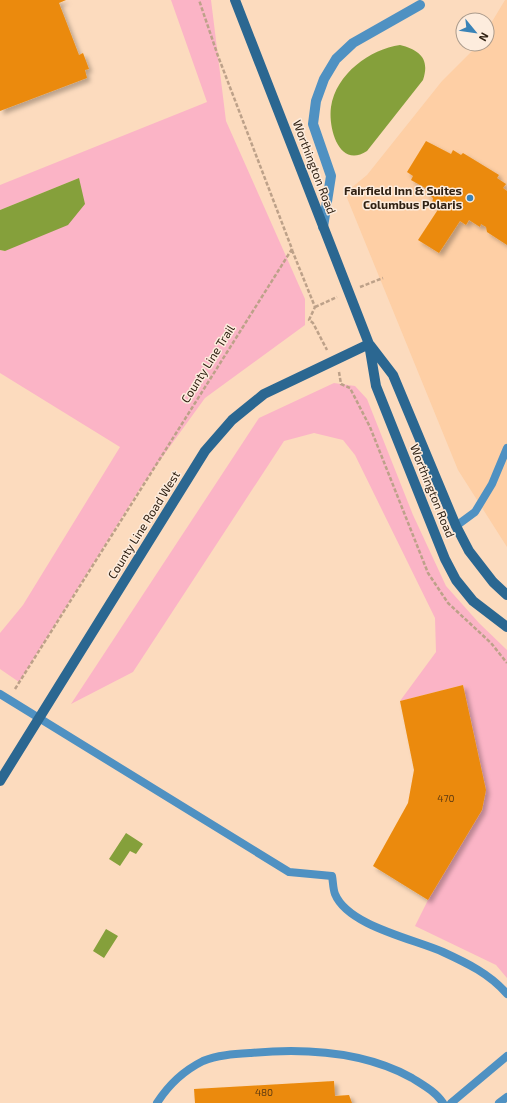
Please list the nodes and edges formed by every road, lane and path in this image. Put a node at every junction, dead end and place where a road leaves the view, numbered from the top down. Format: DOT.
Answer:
graph roads {
  1 [pos="199,0"];
  2 [pos="235,0"];
  3 [pos="420,5"];
  4 [pos="323,227"];
  5 [pos="292,249"];
  6 [pos="384,278"];
  7 [pos="349,292"];
  8 [pos="315,307"];
  9 [pos="313,323"];
  10 [pos="369,344"];
  11 [pos="507,448"];
  12 [pos="456,526"];
  13 [pos="507,595"];
  14 [pos="507,627"];
  15 [pos="0,694"];
  16 [pos="9,699"];
  17 [pos="39,718"];
  18 [pos="0,781"];
  19 [pos="507,994"];
  20 [pos="507,1056"];
  21 [pos="507,1096"];
  22 [pos="157,1103"];
  23 [pos="443,1103"];
  24 [pos="451,1103"];
  25 [pos="500,1103"];
  1 -- 5 [label="path"];
  2 -- 4 [label="main road, Worthington Road"];
  3 -- 4 [label="street"];
  4 -- 7 [label="main road, Worthington Road"];
  5 -- 8 [label="path"];
  5 -- 16 [label="path, County Line Trail"];
  6 -- 7 [label="path"];
  7 -- 8 [label="path"];
  7 -- 10 [label="main road, Worthington Road"];
  8 -- 9 [label="path"];
  10 -- 12 [label="main road, Worthington Road"];
  10 -- 14 [label="main road, Worthington Road"];
  10 -- 17 [label="main road, County Line Road West"];
  11 -- 12 [label="lane"];
  12 -- 13 [label="main road, Worthington Road"];
  15 -- 16 [label="lane"];
  16 -- 17 [label="lane"];
  17 -- 18 [label="main road, County Line Road West"];
  17 -- 19 [label="lane"];
  20 -- 24 [label="lane"];
  21 -- 25 [label="lane"];
  22 -- 23 [label="lane"];
}
